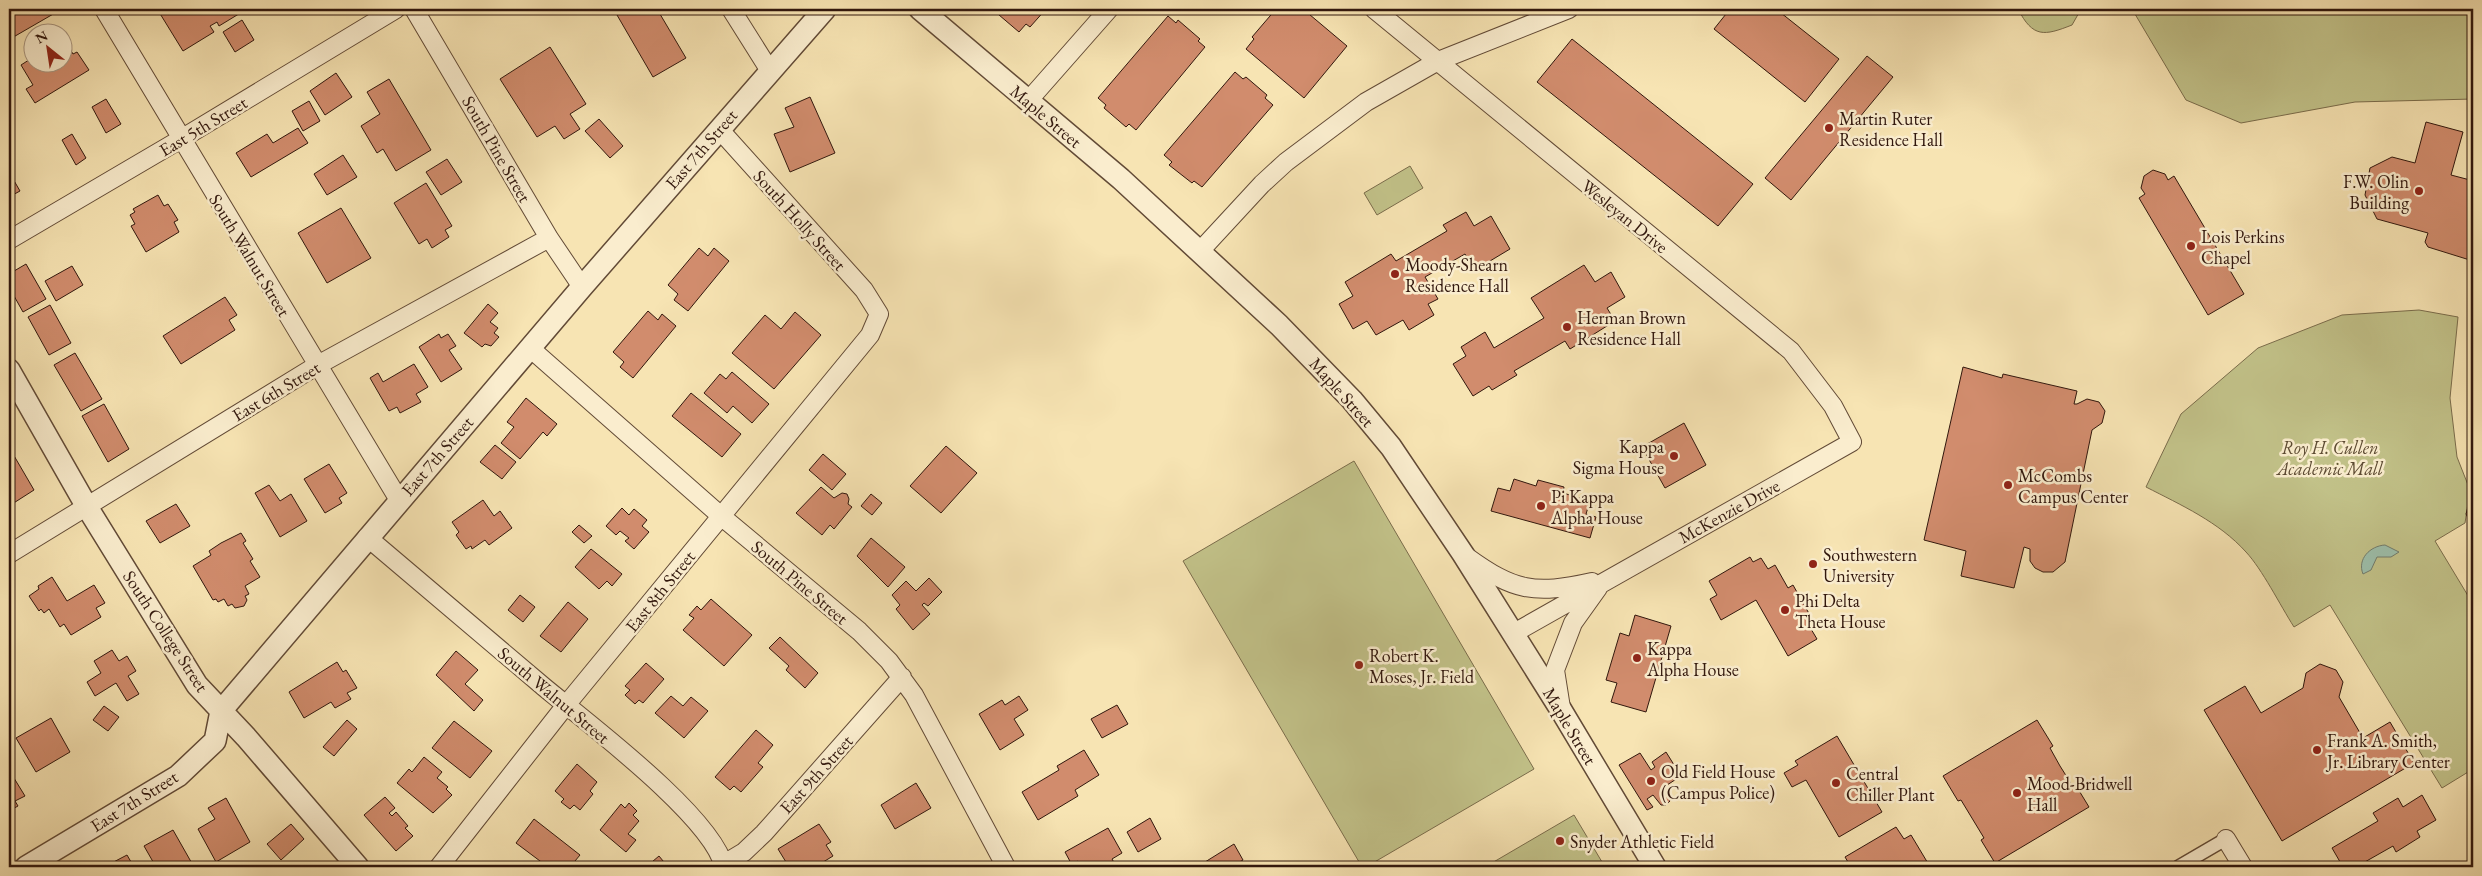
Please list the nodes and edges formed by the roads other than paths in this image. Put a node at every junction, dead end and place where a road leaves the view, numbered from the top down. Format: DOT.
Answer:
graph roads {
  1 [pos="104,9"];
  2 [pos="396,9"];
  3 [pos="414,9"];
  4 [pos="731,9"];
  5 [pos="825,9"];
  6 [pos="920,9"];
  7 [pos="1109,9"];
  8 [pos="1374,9"];
  9 [pos="1569,9"];
  10 [pos="1438,61"];
  11 [pos="770,71"];
  12 [pos="1028,101"];
  13 [pos="718,129"];
  14 [pos="181,139"];
  15 [pos="549,238"];
  16 [pos="9,240"];
  17 [pos="1200,251"];
  18 [pos="582,287"];
  19 [pos="879,314"];
  20 [pos="530,348"];
  21 [pos="316,366"];
  22 [pos="9,370"];
  23 [pos="1852,442"];
  24 [pos="399,500"];
  25 [pos="87,507"];
  26 [pos="721,516"];
  27 [pos="367,538"];
  28 [pos="9,554"];
  29 [pos="1463,554"];
  30 [pos="1607,579"];
  31 [pos="1514,633"];
  32 [pos="902,677"];
  33 [pos="566,705"];
  34 [pos="1561,710"];
  35 [pos="221,712"];
  36 [pos="2226,839"];
  37 [pos="724,866"];
  38 [pos="26,867"];
  39 [pos="358,867"];
  40 [pos="439,867"];
  41 [pos="1006,867"];
  42 [pos="1655,867"];
  43 [pos="2178,867"];
  44 [pos="2243,867"];
  1 -- 14 [label="street, South Walnut Street"];
  2 -- 14 [label="street, East 5th Street"];
  3 -- 15 [label="street, South Pine Street"];
  4 -- 11 [label="street"];
  5 -- 11 [label="street, East 7th Street"];
  6 -- 12 [label="street, Maple Street"];
  7 -- 12 [label="street"];
  8 -- 10 [label="street, Wesleyan Drive"];
  9 -- 10 [label="street"];
  10 -- 17 [label="street"];
  10 -- 23 [label="street, Wesleyan Drive"];
  11 -- 13 [label="street, East 7th Street"];
  12 -- 17 [label="street, Maple Street"];
  13 -- 18 [label="street, East 7th Street"];
  13 -- 19 [label="street, South Holly Street"];
  14 -- 16 [label="street, East 5th Street"];
  14 -- 21 [label="street, South Walnut Street"];
  15 -- 18 [label="street, South Pine Street"];
  15 -- 21 [label="street, East 6th Street"];
  17 -- 29 [label="street, Maple Street"];
  18 -- 20 [label="street, East 7th Street"];
  19 -- 26 [label="street, East 8th Street"];
  20 -- 24 [label="street, East 7th Street"];
  20 -- 26 [label="street, South Pine Street"];
  21 -- 24 [label="street, South Walnut Street"];
  21 -- 25 [label="street, East 6th Street"];
  22 -- 25 [label="street, South College Street"];
  23 -- 30 [label="street, McKenzie Drive"];
  24 -- 27 [label="street, East 7th Street"];
  25 -- 28 [label="street, East 6th Street"];
  25 -- 35 [label="street, South College Street"];
  26 -- 32 [label="street, South Pine Street"];
  26 -- 33 [label="street, East 8th Street"];
  27 -- 33 [label="street, South Walnut Street"];
  27 -- 35 [label="street, East 7th Street"];
  29 -- 30 [label="street, McKenzie Drive"];
  29 -- 31 [label="street, Maple Street"];
  30 -- 31 [label="street, McKenzie Drive"];
  30 -- 34 [label="street, McKenzie Drive"];
  31 -- 34 [label="street, Maple Street"];
  32 -- 37 [label="street, East 9th Street"];
  32 -- 41 [label="street, South Pine Street"];
  33 -- 37 [label="street, South Walnut Street"];
  33 -- 40 [label="street, East 8th Street"];
  34 -- 42 [label="street, Maple Street"];
  35 -- 38 [label="street, East 7th Street"];
  35 -- 39 [label="street, South College Street"];
  36 -- 43 [label="street"];
  36 -- 44 [label="street"];
}
